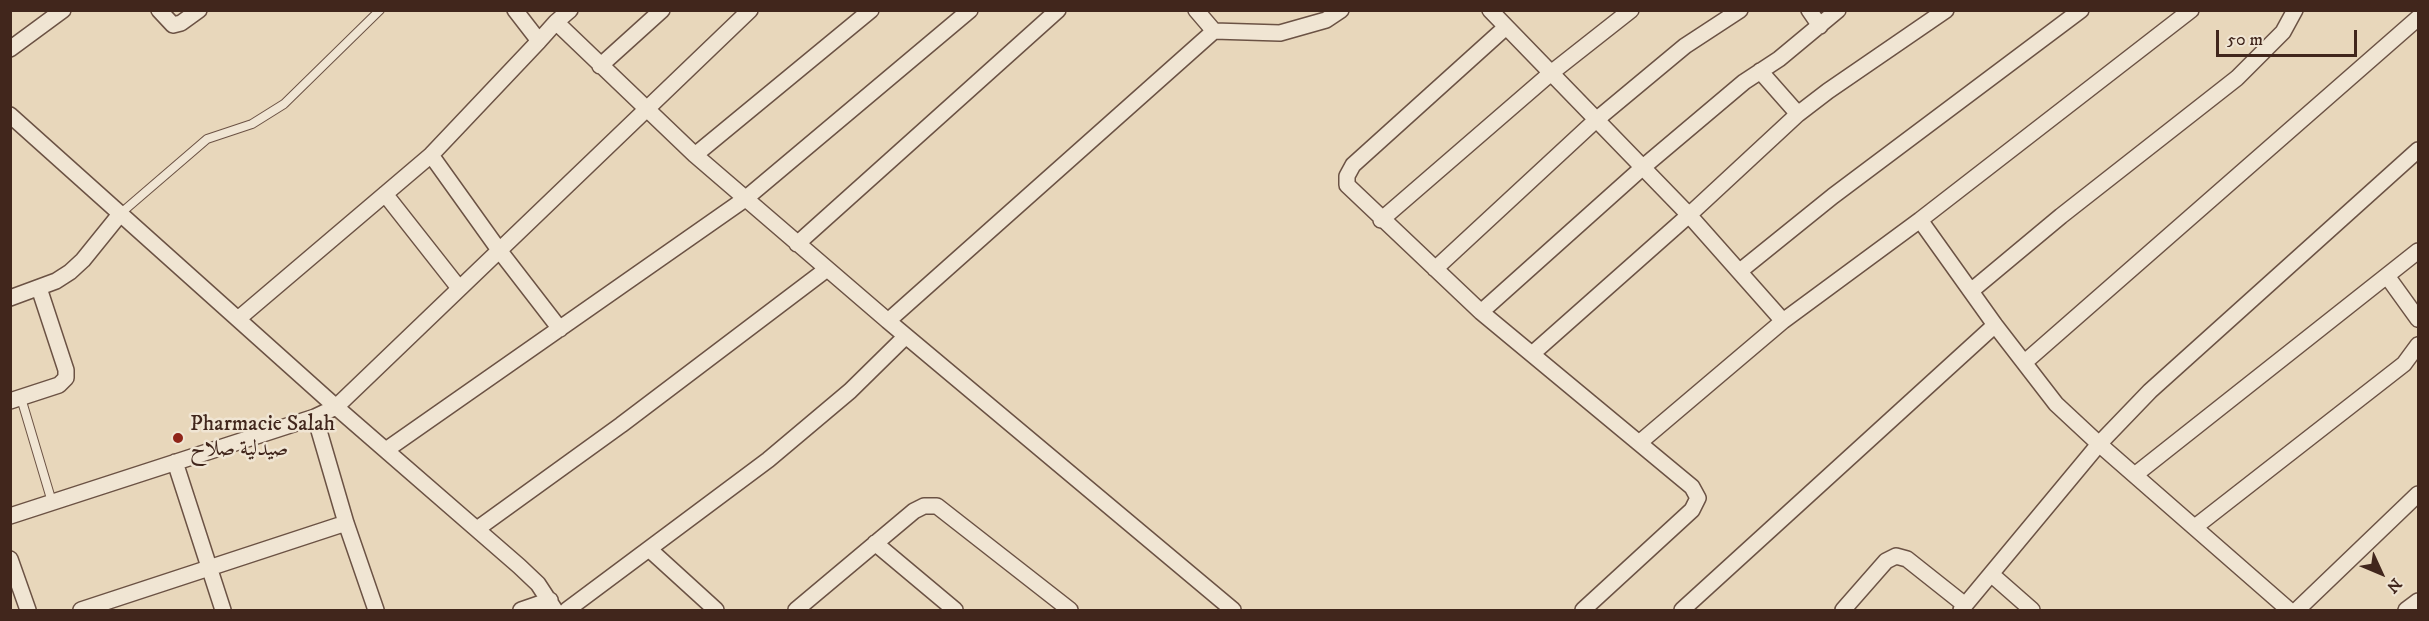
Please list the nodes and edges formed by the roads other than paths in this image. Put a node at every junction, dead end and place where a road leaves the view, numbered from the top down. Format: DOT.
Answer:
graph roads {
  1 [pos="63,10"];
  2 [pos="159,10"];
  3 [pos="199,10"];
  4 [pos="380,10"];
  5 [pos="514,10"];
  6 [pos="570,10"];
  7 [pos="662,10"];
  8 [pos="750,10"];
  9 [pos="871,10"];
  10 [pos="970,10"];
  11 [pos="1058,10"];
  12 [pos="1196,10"];
  13 [pos="1341,10"];
  14 [pos="1490,10"];
  15 [pos="1632,10"];
  16 [pos="1740,10"];
  17 [pos="1809,10"];
  18 [pos="1838,10"];
  19 [pos="1946,10"];
  20 [pos="2081,10"];
  21 [pos="2192,10"];
  22 [pos="2295,10"];
  23 [pos="2418,18"];
  24 [pos="556,22"];
  25 [pos="1820,26"];
  26 [pos="1506,27"];
  27 [pos="1214,31"];
  28 [pos="539,41"];
  29 [pos="10,49"];
  30 [pos="600,66"];
  31 [pos="1760,71"];
  32 [pos="1551,73"];
  33 [pos="645,109"];
  34 [pos="1798,114"];
  35 [pos="10,115"];
  36 [pos="1596,120"];
  37 [pos="17,132"];
  38 [pos="2418,150"];
  39 [pos="431,155"];
  40 [pos="695,155"];
  41 [pos="1642,168"];
  42 [pos="386,194"];
  43 [pos="745,199"];
  44 [pos="121,213"];
  45 [pos="1689,215"];
  46 [pos="1382,220"];
  47 [pos="1920,220"];
  48 [pos="797,244"];
  49 [pos="499,250"];
  50 [pos="2418,251"];
  51 [pos="827,269"];
  52 [pos="1435,269"];
  53 [pos="1740,271"];
  54 [pos="2387,276"];
  55 [pos="39,288"];
  56 [pos="459,288"];
  57 [pos="1971,291"];
  58 [pos="10,298"];
  59 [pos="1481,312"];
  60 [pos="238,319"];
  61 [pos="2418,319"];
  62 [pos="888,321"];
  63 [pos="1783,321"];
  64 [pos="1995,325"];
  65 [pos="560,329"];
  66 [pos="906,336"];
  67 [pos="2418,345"];
  68 [pos="1532,354"];
  69 [pos="2025,362"];
  70 [pos="16,399"];
  71 [pos="336,406"];
  72 [pos="315,417"];
  73 [pos="1639,443"];
  74 [pos="2099,444"];
  75 [pos="386,450"];
  76 [pos="175,462"];
  77 [pos="2136,474"];
  78 [pos="2418,494"];
  79 [pos="52,502"];
  80 [pos="10,516"];
  81 [pos="346,523"];
  82 [pos="2195,527"];
  83 [pos="477,529"];
  84 [pos="875,543"];
  85 [pos="649,549"];
  86 [pos="10,559"];
  87 [pos="209,567"];
  88 [pos="1991,574"];
  89 [pos="2418,601"];
  90 [pos="120,604"];
  91 [pos="553,605"];
  92 [pos="808,607"];
  93 [pos="578,608"];
  94 [pos="1963,608"];
  95 [pos="28,610"];
  96 [pos="81,610"];
  97 [pos="223,610"];
  98 [pos="374,610"];
  99 [pos="520,610"];
  100 [pos="716,610"];
  101 [pos="954,610"];
  102 [pos="1070,610"];
  103 [pos="1233,610"];
  104 [pos="1583,610"];
  105 [pos="1682,610"];
  106 [pos="1843,610"];
  107 [pos="2032,610"];
  108 [pos="2289,610"];
  109 [pos="2297,610"];
  110 [pos="2406,610"];
  1 -- 29 [label="street"];
  2 -- 3 [label="street"];
  4 -- 44 [label="lane"];
  5 -- 28 [label="street"];
  6 -- 24 [label="street"];
  7 -- 30 [label="street"];
  8 -- 33 [label="street"];
  9 -- 40 [label="street"];
  10 -- 43 [label="street"];
  11 -- 48 [label="street"];
  12 -- 27 [label="street"];
  13 -- 27 [label="street"];
  14 -- 26 [label="street"];
  15 -- 32 [label="street"];
  16 -- 36 [label="street"];
  17 -- 25 [label="street"];
  18 -- 25 [label="street"];
  19 -- 34 [label="street"];
  20 -- 53 [label="street"];
  21 -- 47 [label="street"];
  22 -- 57 [label="street"];
  23 -- 69 [label="street"];
  24 -- 28 [label="street"];
  24 -- 30 [label="street"];
  25 -- 31 [label="street"];
  26 -- 32 [label="street"];
  26 -- 46 [label="street"];
  27 -- 62 [label="street"];
  28 -- 39 [label="street"];
  30 -- 33 [label="street"];
  31 -- 34 [label="street"];
  31 -- 41 [label="street"];
  32 -- 36 [label="street"];
  32 -- 46 [label="street"];
  33 -- 40 [label="street"];
  33 -- 49 [label="street"];
  34 -- 45 [label="street"];
  35 -- 37 [label="street"];
  36 -- 41 [label="street"];
  36 -- 52 [label="street"];
  37 -- 44 [label="street"];
  38 -- 74 [label="street"];
  39 -- 42 [label="street"];
  39 -- 49 [label="street"];
  40 -- 43 [label="street"];
  41 -- 45 [label="street"];
  41 -- 59 [label="street"];
  42 -- 56 [label="street"];
  42 -- 60 [label="street"];
  43 -- 48 [label="street"];
  43 -- 65 [label="street"];
  44 -- 55 [label="street"];
  44 -- 60 [label="street"];
  45 -- 53 [label="street"];
  45 -- 68 [label="street"];
  46 -- 52 [label="street"];
  47 -- 57 [label="street"];
  47 -- 63 [label="street"];
  48 -- 51 [label="street"];
  49 -- 56 [label="street"];
  49 -- 65 [label="street"];
  50 -- 54 [label="street"];
  51 -- 62 [label="street"];
  51 -- 83 [label="street"];
  52 -- 59 [label="street"];
  53 -- 63 [label="street"];
  54 -- 61 [label="street"];
  54 -- 77 [label="street"];
  55 -- 58 [label="street"];
  55 -- 70 [label="street"];
  56 -- 71 [label="street"];
  57 -- 64 [label="street"];
  59 -- 68 [label="street"];
  60 -- 71 [label="street"];
  62 -- 66 [label="street"];
  63 -- 73 [label="street"];
  64 -- 69 [label="street"];
  64 -- 105 [label="street"];
  65 -- 75 [label="street"];
  66 -- 85 [label="street"];
  66 -- 103 [label="street"];
  67 -- 82 [label="street"];
  68 -- 73 [label="street"];
  69 -- 74 [label="street"];
  70 -- 79 [label="lane"];
  71 -- 72 [label="street"];
  71 -- 75 [label="street"];
  72 -- 76 [label="street"];
  72 -- 81 [label="street"];
  73 -- 104 [label="street"];
  74 -- 77 [label="street"];
  74 -- 88 [label="street"];
  75 -- 83 [label="street"];
  76 -- 79 [label="street"];
  76 -- 87 [label="street"];
  77 -- 82 [label="street"];
  78 -- 109 [label="street"];
  79 -- 80 [label="street"];
  81 -- 87 [label="street"];
  81 -- 98 [label="street"];
  82 -- 108 [label="street"];
  83 -- 91 [label="street"];
  84 -- 92 [label="street"];
  84 -- 101 [label="street"];
  84 -- 102 [label="street"];
  85 -- 93 [label="street"];
  85 -- 100 [label="street"];
  86 -- 95 [label="street"];
  87 -- 90 [label="street"];
  87 -- 97 [label="street"];
  88 -- 94 [label="street"];
  88 -- 107 [label="street"];
  89 -- 110 [label="street"];
  90 -- 96 [label="street"];
  91 -- 99 [label="street"];
  94 -- 106 [label="street"];
}
